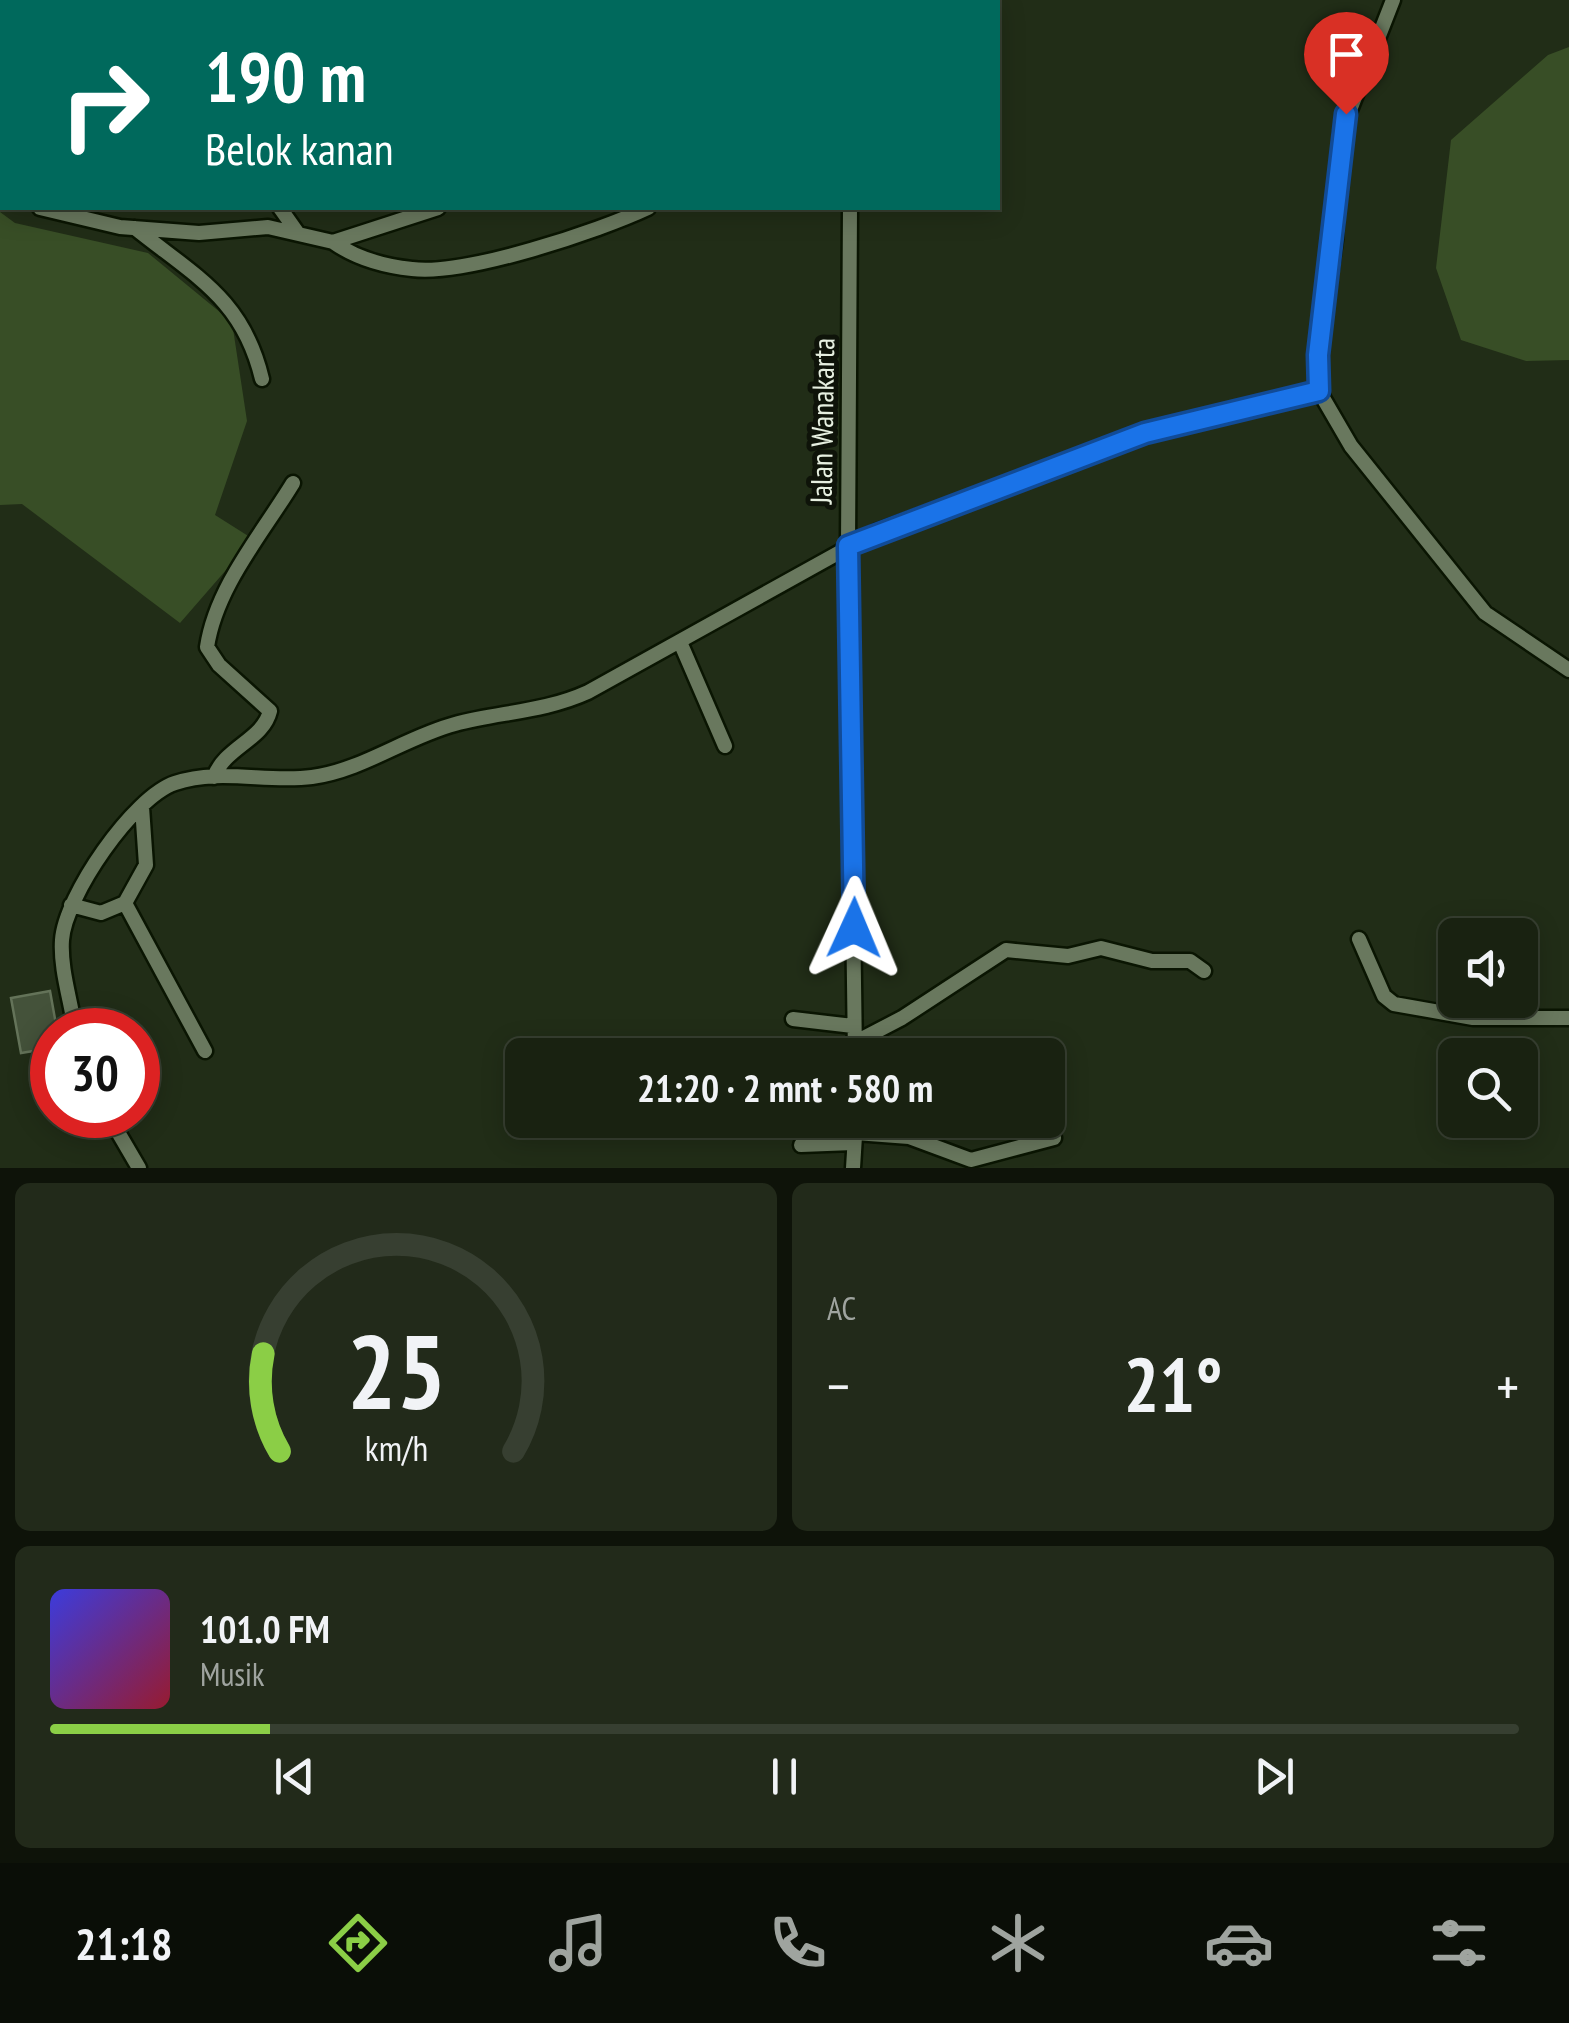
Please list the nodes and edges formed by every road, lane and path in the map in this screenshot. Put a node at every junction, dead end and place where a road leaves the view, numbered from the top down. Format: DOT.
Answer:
graph roads {
  1 [pos="1393,0"];
  2 [pos="47,210"];
  3 [pos="281,210"];
  4 [pos="432,210"];
  5 [pos="642,210"];
  6 [pos="850,210"];
  7 [pos="135,228"];
  8 [pos="297,232"];
  9 [pos="333,242"];
  10 [pos="262,379"];
  11 [pos="1319,391"];
  12 [pos="293,483"];
  13 [pos="848,546"];
  14 [pos="680,642"];
  15 [pos="1569,670"];
  16 [pos="725,746"];
  17 [pos="214,776"];
  18 [pos="142,807"];
  19 [pos="125,903"];
  20 [pos="72,904"];
  21 [pos="1359,939"];
  22 [pos="1204,972"];
  23 [pos="72,1008"];
  24 [pos="1569,1018"];
  25 [pos="793,1019"];
  26 [pos="853,1026"];
  27 [pos="854,1038"];
  28 [pos="872,1038"];
  29 [pos="206,1051"];
  30 [pos="121,1138"];
  31 [pos="831,1138"];
  32 [pos="854,1138"];
  33 [pos="912,1138"];
  34 [pos="1054,1138"];
  35 [pos="800,1146"];
  36 [pos="139,1168"];
  37 [pos="852,1168"];
  1 -- 11 [label="street"];
  2 -- 7 [label="street"];
  3 -- 8 [label="street"];
  4 -- 9 [label="street"];
  5 -- 9 [label="street"];
  6 -- 13 [label="street, Jalan Wanakarta"];
  7 -- 8 [label="street"];
  7 -- 10 [label="street"];
  8 -- 9 [label="street"];
  11 -- 13 [label="street"];
  11 -- 15 [label="street"];
  12 -- 17 [label="street"];
  13 -- 14 [label="street"];
  13 -- 26 [label="street, Jalan Wanakarta"];
  14 -- 16 [label="street"];
  14 -- 17 [label="street"];
  17 -- 18 [label="street"];
  18 -- 19 [label="street"];
  18 -- 20 [label="street"];
  19 -- 20 [label="street"];
  19 -- 29 [label="street"];
  20 -- 23 [label="street"];
  21 -- 24 [label="street"];
  22 -- 28 [label="street"];
  25 -- 26 [label="street"];
  26 -- 27 [label="street, Jalan Wanakarta"];
  30 -- 36 [label="street"];
  31 -- 35 [label="street"];
  32 -- 37 [label="street"];
  33 -- 34 [label="street"];
}
